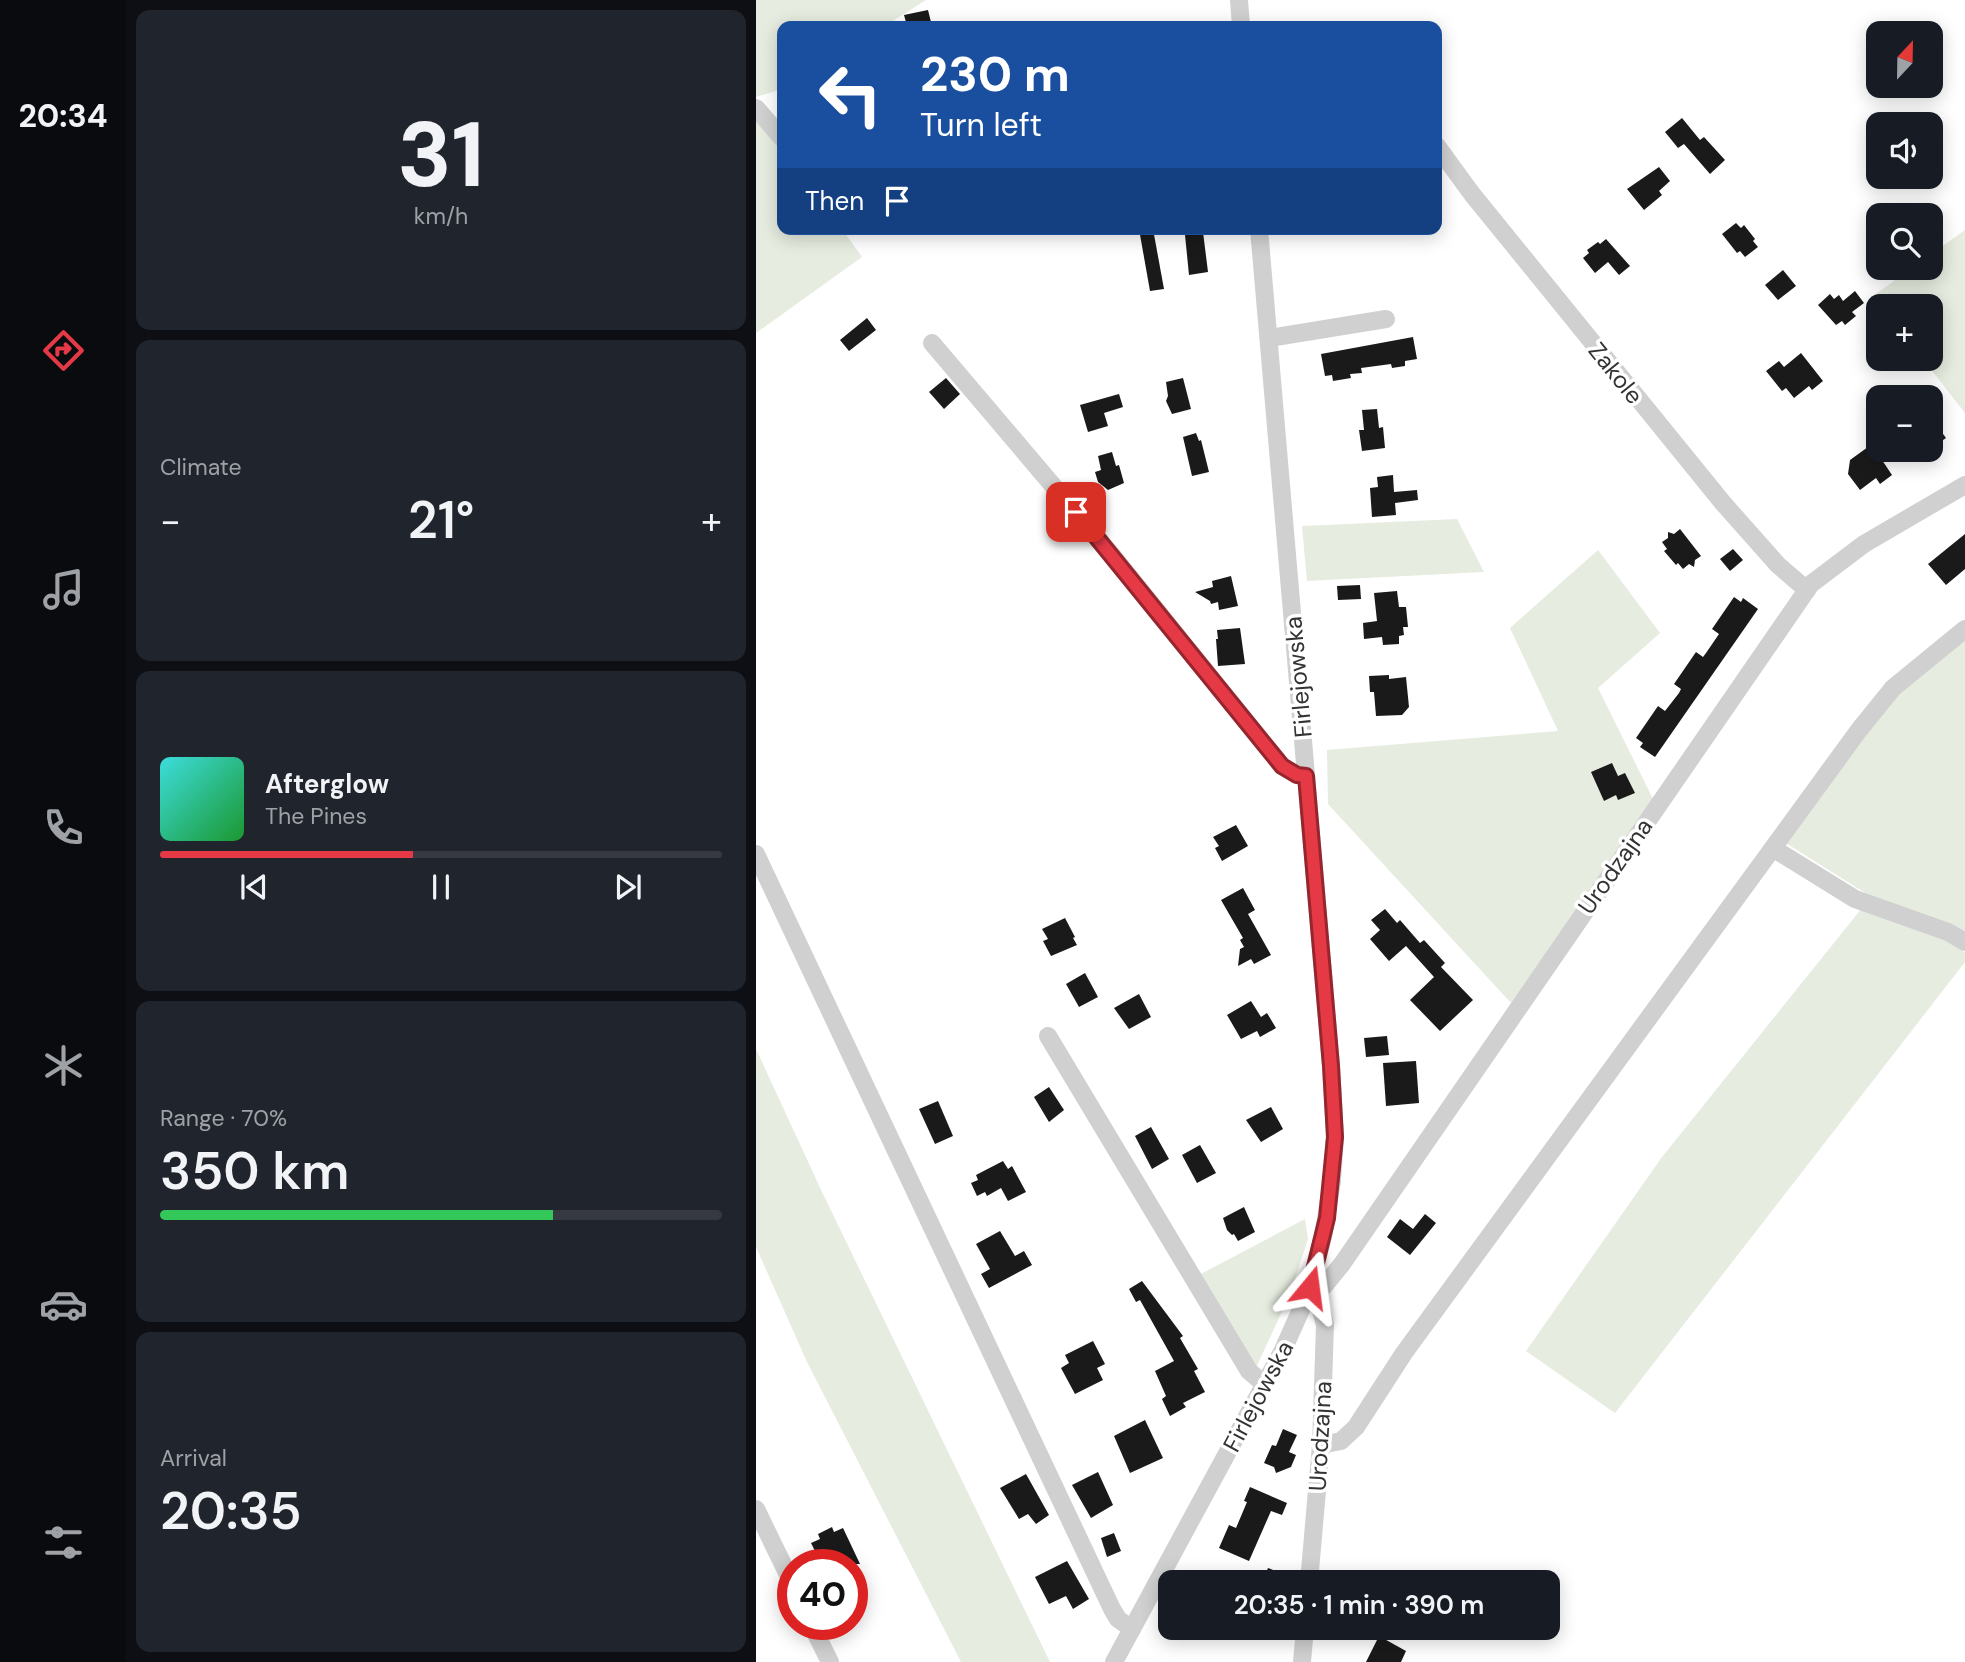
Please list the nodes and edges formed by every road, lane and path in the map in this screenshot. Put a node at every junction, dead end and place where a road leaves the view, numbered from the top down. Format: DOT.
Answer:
graph roads {
  1 [pos="1239,0"];
  2 [pos="1241,21"];
  3 [pos="756,108"];
  4 [pos="777,132"];
  5 [pos="1442,153"];
  6 [pos="1260,235"];
  7 [pos="1386,319"];
  8 [pos="1269,338"];
  9 [pos="932,343"];
  10 [pos="1965,485"];
  11 [pos="1807,590"];
  12 [pos="1965,629"];
  13 [pos="1306,776"];
  14 [pos="1774,849"];
  15 [pos="756,854"];
  16 [pos="1965,942"];
  17 [pos="1048,1036"];
  18 [pos="1308,1292"];
  19 [pos="1264,1384"];
  20 [pos="1321,1445"];
  21 [pos="756,1508"];
  22 [pos="777,1552"];
  23 [pos="1310,1570"];
  24 [pos="1132,1629"];
  25 [pos="819,1640"];
  26 [pos="1304,1640"];
  27 [pos="830,1662"];
  28 [pos="1114,1662"];
  29 [pos="1302,1662"];
  1 -- 2 [label="street"];
  3 -- 4 [label="street"];
  5 -- 11 [label="street, Zakole"];
  6 -- 8 [label="street, Firlejowska"];
  7 -- 8 [label="street"];
  8 -- 13 [label="street, Firlejowska"];
  9 -- 13 [label="street"];
  10 -- 11 [label="street, Urodzajna"];
  11 -- 18 [label="street, Urodzajna"];
  12 -- 14 [label="street"];
  13 -- 18 [label="street, Firlejowska"];
  14 -- 16 [label="street"];
  14 -- 20 [label="street"];
  15 -- 24 [label="street"];
  17 -- 19 [label="street"];
  18 -- 19 [label="street, Firlejowska"];
  18 -- 20 [label="street, Urodzajna"];
  19 -- 24 [label="street, Firlejowska"];
  20 -- 23 [label="street, Urodzajna"];
  21 -- 22 [label="street"];
  24 -- 28 [label="street, Firlejowska"];
  25 -- 27 [label="street"];
  26 -- 29 [label="street"];
}
